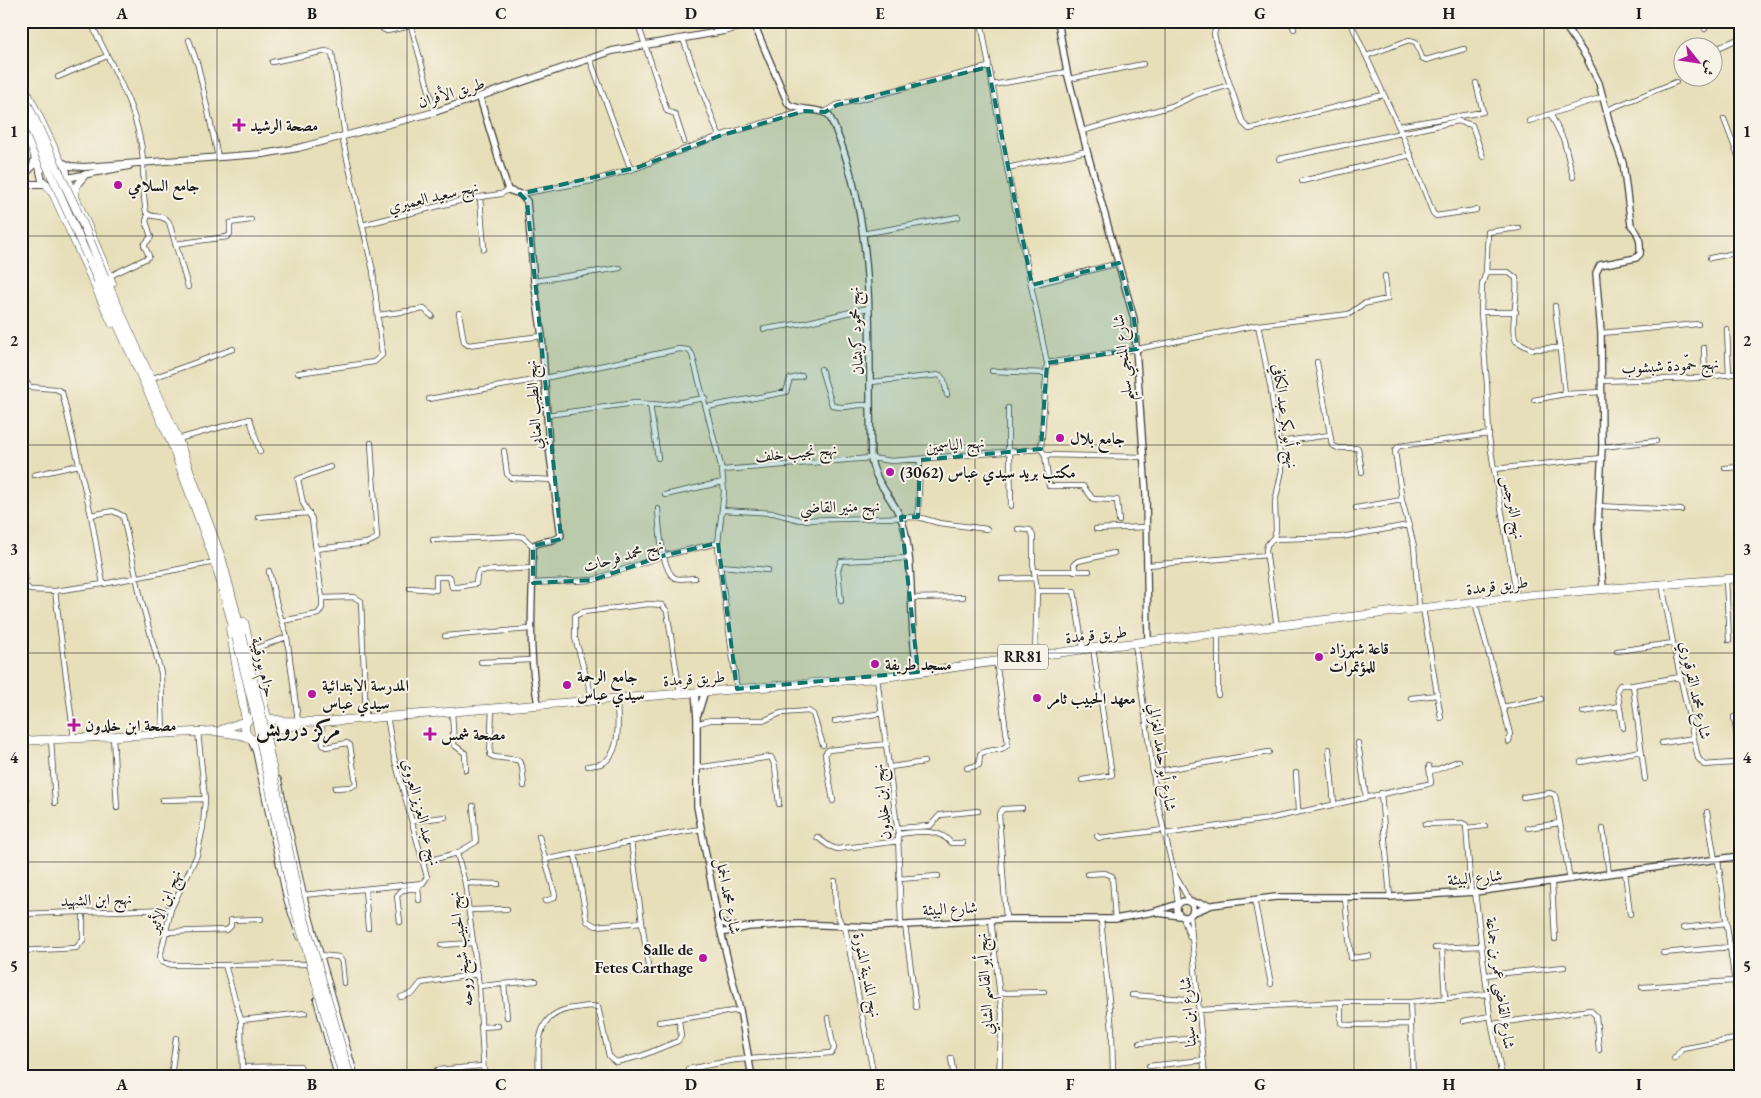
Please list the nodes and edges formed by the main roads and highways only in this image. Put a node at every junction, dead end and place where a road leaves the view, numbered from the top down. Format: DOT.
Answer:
graph roads {
  1 [pos="763,21"];
  2 [pos="753,23"];
  3 [pos="21,80"];
  4 [pos="21,90"];
  5 [pos="21,106"];
  6 [pos="21,123"];
  7 [pos="35,153"];
  8 [pos="142,162"];
  9 [pos="62,163"];
  10 [pos="41,169"];
  11 [pos="88,173"];
  12 [pos="67,178"];
  13 [pos="22,180"];
  14 [pos="46,184"];
  15 [pos="76,199"];
  16 [pos="104,278"];
  17 [pos="142,372"];
  18 [pos="1740,578"];
  19 [pos="227,589"];
  20 [pos="239,636"];
  21 [pos="267,718"];
  22 [pos="246,721"];
  23 [pos="301,721"];
  24 [pos="214,731"];
  25 [pos="270,734"];
  26 [pos="22,738"];
  27 [pos="250,739"];
  28 [pos="296,860"];
  29 [pos="279,861"];
  30 [pos="338,1018"];
  31 [pos="323,1021"];
  32 [pos="338,1077"];
  33 [pos="343,1077"];
  34 [pos="350,1077"];
  35 [pos="355,1077"];
  1 -- 2 [label="main road, طريق الأفران"];
  2 -- 8 [label="main road, طريق الأفران"];
  3 -- 9 [label="main road"];
  4 -- 16 [label="main road, bridge"];
  5 -- 16 [label="main road, bridge"];
  6 -- 7 [label="main road"];
  7 -- 10 [label="main road"];
  7 -- 13 [label="main road"];
  8 -- 9 [label="main road, طريق الأفران"];
  8 -- 11 [label="main road, طريق الأفران"];
  9 -- 10 [label="main road"];
  9 -- 12 [label="main road"];
  10 -- 13 [label="main road"];
  10 -- 14 [label="main road"];
  11 -- 12 [label="main road, طريق الأفران"];
  11 -- 15 [label="main road"];
  12 -- 14 [label="main road"];
  12 -- 15 [label="main road"];
  13 -- 14 [label="main road"];
  14 -- 17 [label="main road"];
  15 -- 16 [label="main road"];
  16 -- 17 [label="main road, حزام بورقيبة"];
  17 -- 19 [label="main road, حزام بورقيبة"];
  17 -- 19 [label="main road, حزام بورقيبة"];
  18 -- 23 [label="main road, طريق قرمدة / RR81"];
  19 -- 20 [label="main road, حزام بورقيبة"];
  19 -- 21 [label="main road"];
  19 -- 22 [label="main road"];
  20 -- 33 [label="main road, حزام بورقيبة, bridge"];
  20 -- 34 [label="main road, حزام بورقيبة, bridge"];
  21 -- 22 [label="main road, RR81"];
  21 -- 23 [label="main road, طريق قرمدة / RR81"];
  21 -- 25 [label="main road"];
  22 -- 24 [label="main road, RR81"];
  22 -- 27 [label="main road"];
  23 -- 25 [label="main road, طريق قرمدة / RR81"];
  24 -- 26 [label="main road, RR81"];
  24 -- 27 [label="main road, RR81"];
  25 -- 27 [label="main road, RR81"];
  25 -- 28 [label="main road"];
  27 -- 29 [label="main road"];
  28 -- 29 [label="main road"];
  28 -- 30 [label="main road"];
  29 -- 31 [label="main road"];
  30 -- 31 [label="main road"];
  30 -- 35 [label="main road"];
  31 -- 32 [label="main road"];
}
